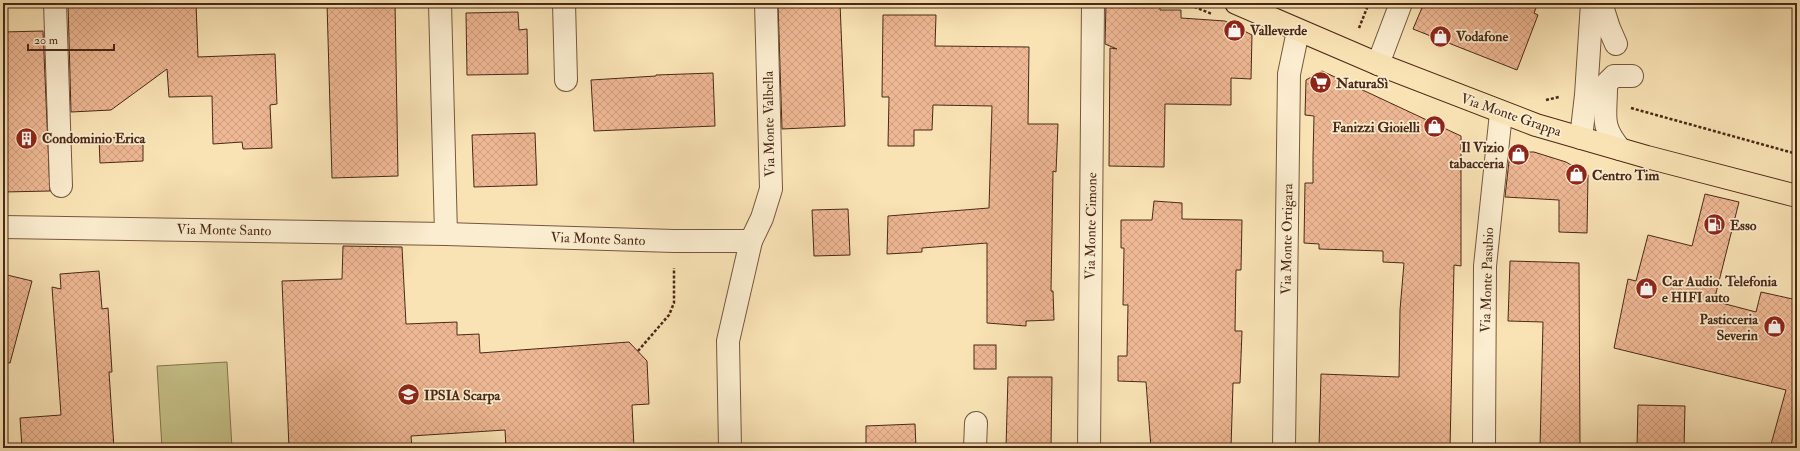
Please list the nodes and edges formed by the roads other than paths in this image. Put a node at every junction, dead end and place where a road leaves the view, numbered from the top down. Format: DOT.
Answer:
graph roads {
  1 [pos="55,3"];
  2 [pos="440,3"];
  3 [pos="564,3"];
  4 [pos="766,3"];
  5 [pos="1093,3"];
  6 [pos="1236,3"];
  7 [pos="1401,3"];
  8 [pos="1592,3"];
  9 [pos="1601,3"];
  10 [pos="1298,31"];
  11 [pos="1616,44"];
  12 [pos="1378,64"];
  13 [pos="1632,76"];
  14 [pos="566,80"];
  15 [pos="1596,98"];
  16 [pos="1501,113"];
  17 [pos="1581,138"];
  18 [pos="1620,149"];
  19 [pos="61,186"];
  20 [pos="1797,196"];
  21 [pos="3,227"];
  22 [pos="446,234"];
  23 [pos="751,241"];
  24 [pos="976,422"];
  25 [pos="730,448"];
  26 [pos="975,448"];
  27 [pos="1089,448"];
  28 [pos="1284,448"];
  29 [pos="1484,448"];
  1 -- 19 [label="street"];
  2 -- 22 [label="street"];
  3 -- 14 [label="street"];
  4 -- 23 [label="street, Via Monte Valbella"];
  5 -- 27 [label="street, Via Monte Cimone"];
  6 -- 10 [label="main road, Via Monte Grappa"];
  7 -- 12 [label="street"];
  8 -- 15 [label="street"];
  9 -- 11 [label="street"];
  10 -- 12 [label="main road, Via Monte Grappa"];
  10 -- 28 [label="street, Via Monte Ortigara"];
  12 -- 16 [label="main road, Via Monte Grappa"];
  13 -- 15 [label="street"];
  15 -- 17 [label="street"];
  15 -- 18 [label="street"];
  16 -- 17 [label="main road, Via Monte Grappa"];
  16 -- 29 [label="street, Via Monte Pasubio"];
  17 -- 18 [label="main road, Via Monte Grappa"];
  18 -- 20 [label="main road, Via Monte Grappa"];
  21 -- 22 [label="street, Via Monte Santo"];
  22 -- 23 [label="street, Via Monte Santo"];
  23 -- 25 [label="street, Via Monte Valbella"];
  24 -- 26 [label="street"];
}
